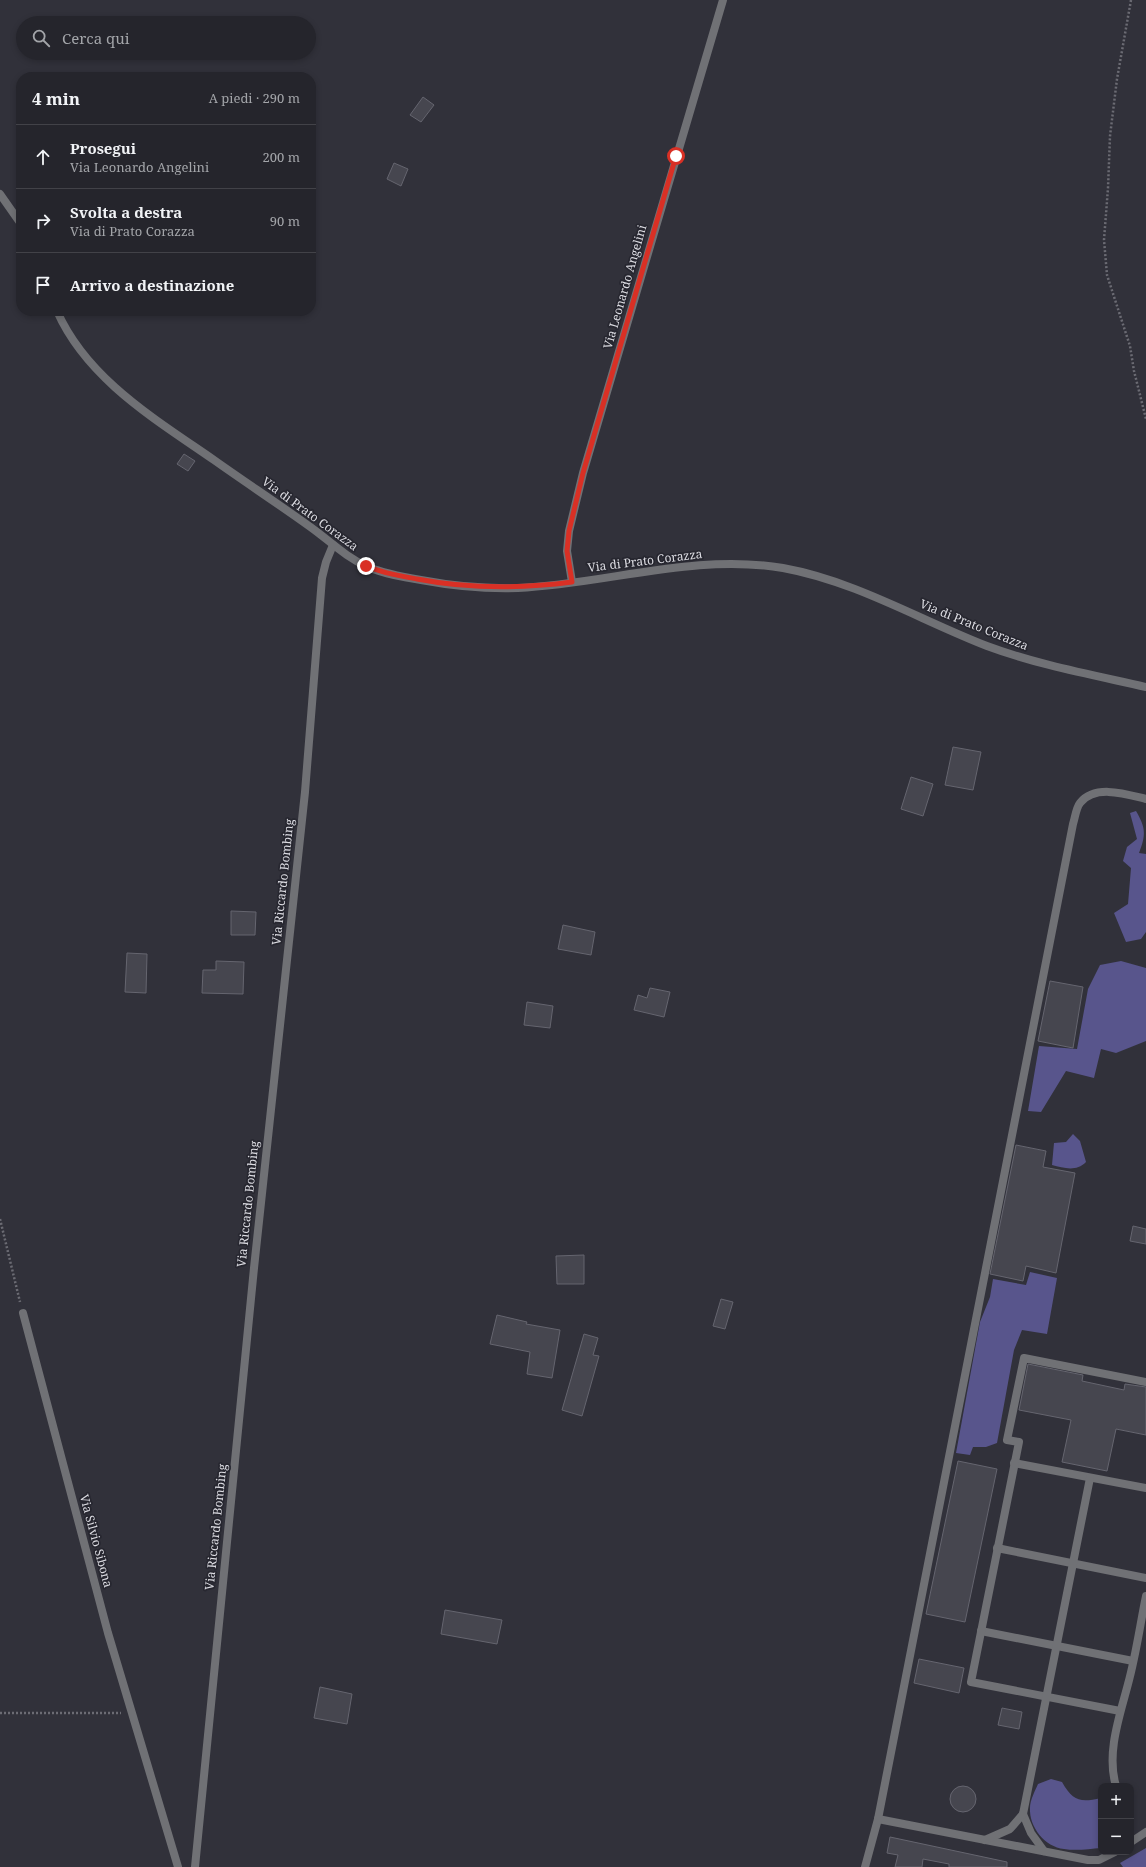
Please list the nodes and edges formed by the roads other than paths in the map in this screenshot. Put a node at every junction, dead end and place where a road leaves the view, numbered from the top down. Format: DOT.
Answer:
graph roads {
  1 [pos="723,0"];
  2 [pos="0,194"];
  3 [pos="16,217"];
  4 [pos="60,316"];
  5 [pos="332,545"];
  6 [pos="572,582"];
  7 [pos="1146,687"];
  8 [pos="1146,799"];
  9 [pos="23,1313"];
  10 [pos="1146,1382"];
  11 [pos="1014,1463"];
  12 [pos="1090,1478"];
  13 [pos="1146,1488"];
  14 [pos="997,1548"];
  15 [pos="1073,1563"];
  16 [pos="1146,1578"];
  17 [pos="1146,1596"];
  18 [pos="981,1631"];
  19 [pos="1057,1646"];
  20 [pos="1133,1660"];
  21 [pos="1047,1697"];
  22 [pos="1120,1711"];
  23 [pos="1115,1783"];
  24 [pos="1023,1814"];
  25 [pos="878,1819"];
  26 [pos="1146,1832"];
  27 [pos="985,1840"];
  28 [pos="1134,1840"];
  29 [pos="1044,1851"];
  30 [pos="1109,1855"];
  31 [pos="178,1867"];
  32 [pos="195,1867"];
  33 [pos="865,1867"];
  1 -- 6 [label="street, Via Leonardo Angelini"];
  2 -- 3 [label="street"];
  4 -- 5 [label="street, Via di Prato Corazza"];
  5 -- 6 [label="street, Via di Prato Corazza"];
  5 -- 32 [label="street, Via Riccardo Bombing"];
  6 -- 7 [label="street, Via di Prato Corazza"];
  8 -- 25 [label="street"];
  9 -- 31 [label="street, Via Silvio Sibona"];
  10 -- 11 [label="street"];
  11 -- 12 [label="street"];
  11 -- 14 [label="street"];
  12 -- 13 [label="street"];
  12 -- 15 [label="street"];
  14 -- 15 [label="street"];
  14 -- 18 [label="street"];
  15 -- 16 [label="street"];
  15 -- 19 [label="street"];
  17 -- 20 [label="street"];
  18 -- 19 [label="street"];
  18 -- 21 [label="street"];
  19 -- 20 [label="street"];
  19 -- 21 [label="street"];
  20 -- 22 [label="street"];
  21 -- 22 [label="street"];
  21 -- 24 [label="street"];
  22 -- 23 [label="street"];
  24 -- 27 [label="street"];
  24 -- 29 [label="street"];
  25 -- 27 [label="street"];
  25 -- 33 [label="street"];
  26 -- 28 [label="street"];
  27 -- 29 [label="street"];
  29 -- 30 [label="street"];
}
